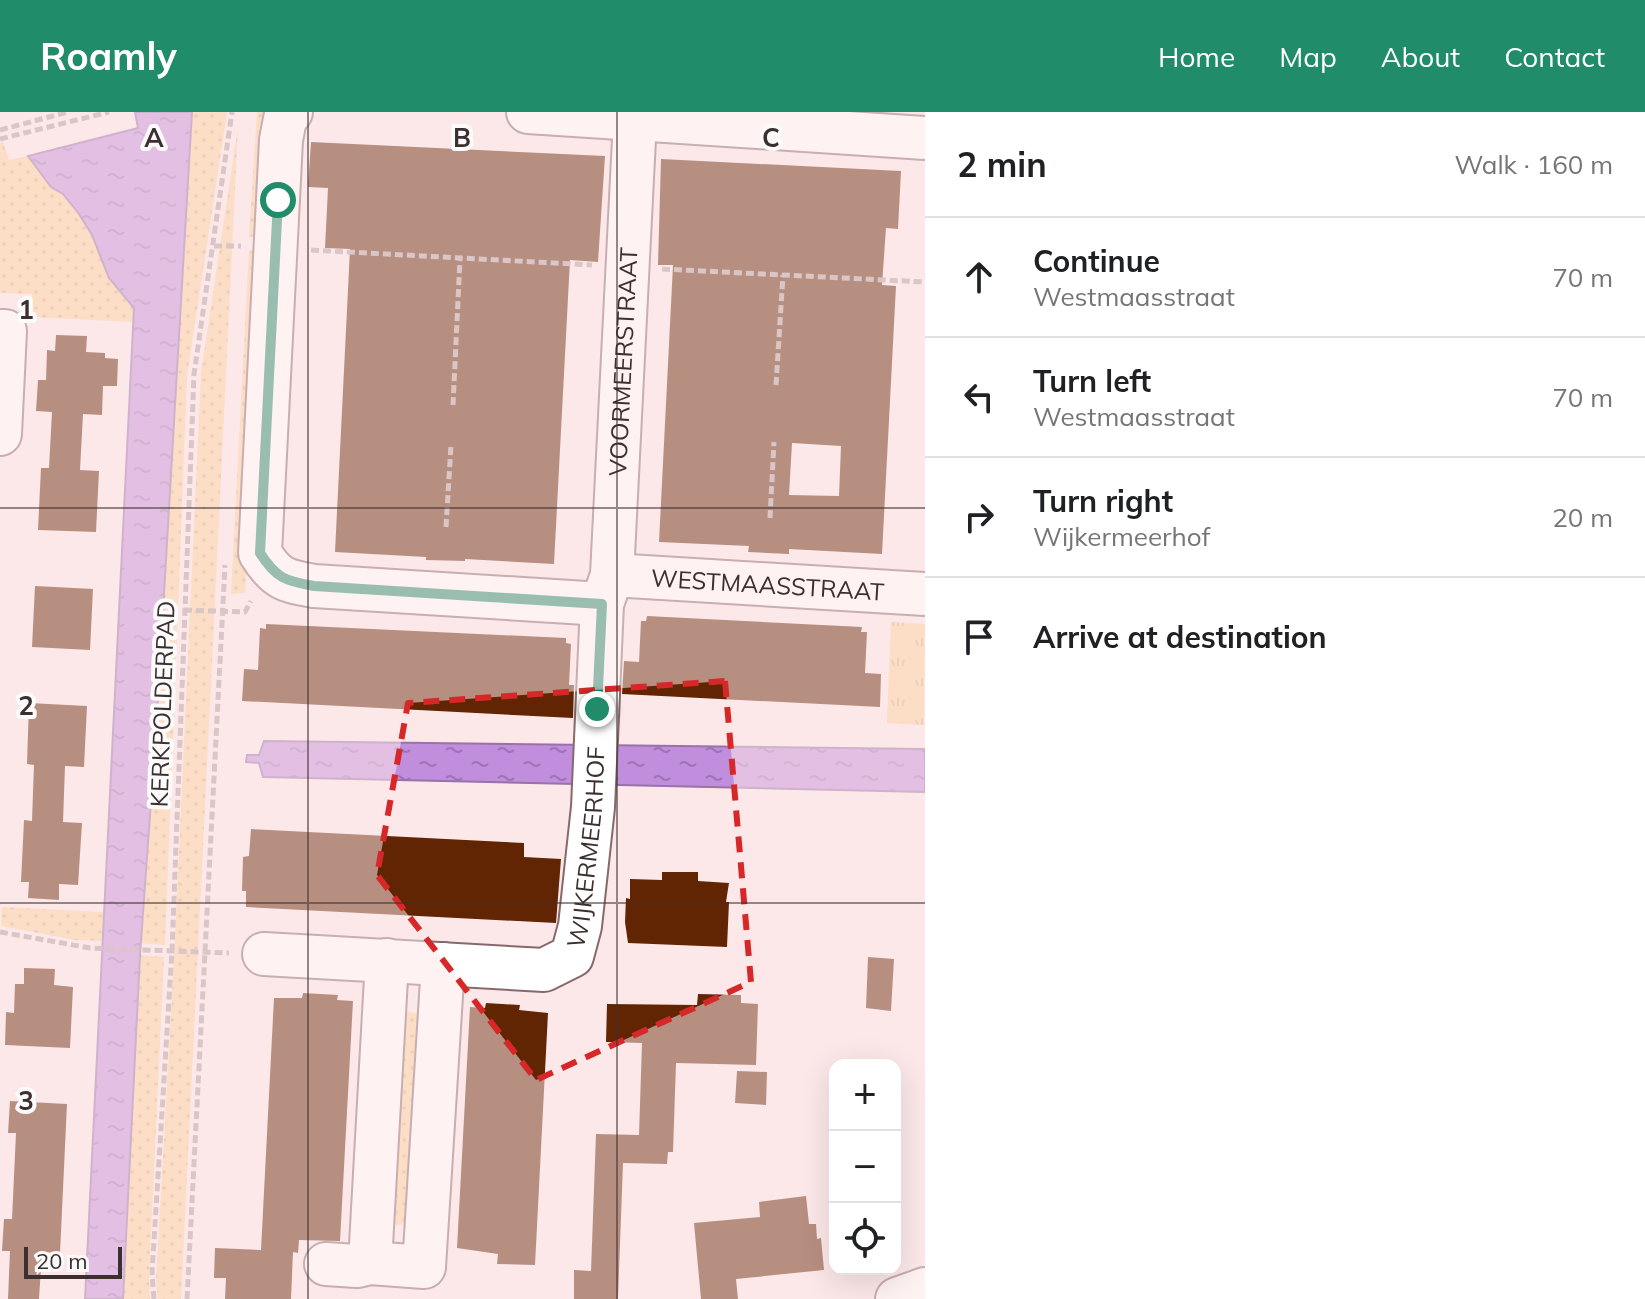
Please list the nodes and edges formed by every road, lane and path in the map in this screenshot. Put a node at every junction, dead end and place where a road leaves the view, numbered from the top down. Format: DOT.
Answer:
graph roads {
  1 [pos="68,112"];
  2 [pos="109,112"];
  3 [pos="232,112"];
  4 [pos="291,112"];
  5 [pos="528,112"];
  6 [pos="635,119"];
  7 [pos="0,130"];
  8 [pos="925,138"];
  9 [pos="0,139"];
  10 [pos="240,231"];
  11 [pos="214,246"];
  12 [pos="231,246"];
  13 [pos="239,246"];
  14 [pos="460,259"];
  15 [pos="783,275"];
  16 [pos="0,331"];
  17 [pos="776,385"];
  18 [pos="453,405"];
  19 [pos="0,434"];
  20 [pos="774,442"];
  21 [pos="451,445"];
  22 [pos="770,518"];
  23 [pos="446,527"];
  24 [pos="225,564"];
  25 [pos="607,589"];
  26 [pos="925,594"];
  27 [pos="184,610"];
  28 [pos="222,611"];
  29 [pos="245,612"];
  30 [pos="0,932"];
  31 [pos="172,951"];
  32 [pos="204,953"];
  33 [pos="264,954"];
  34 [pos="387,960"];
  35 [pos="443,964"];
  36 [pos="370,1263"];
  37 [pos="326,1264"];
  38 [pos="925,1289"];
  39 [pos="154,1299"];
  40 [pos="187,1299"];
  41 [pos="897,1299"];
  1 -- 7 [label="path"];
  2 -- 9 [label="path"];
  3 -- 11 [label="path, KERKPOLDERPAD"];
  4 -- 25 [label="street, WESTMAASSTRAAT"];
  5 -- 6 [label="street"];
  6 -- 8 [label="street"];
  6 -- 25 [label="street, VOORMEERSTRAAT"];
  10 -- 13 [label="path"];
  11 -- 12 [label="path"];
  11 -- 27 [label="path, KERKPOLDERPAD"];
  14 -- 18 [label="path"];
  15 -- 17 [label="path"];
  16 -- 19 [label="street"];
  20 -- 22 [label="path"];
  21 -- 23 [label="path"];
  24 -- 28 [label="path"];
  25 -- 26 [label="street, WESTMAASSTRAAT"];
  25 -- 35 [label="street, WIJKERMEERHOF"];
  27 -- 28 [label="path"];
  27 -- 31 [label="path, KERKPOLDERPAD"];
  28 -- 29 [label="path"];
  28 -- 32 [label="path"];
  30 -- 31 [label="path"];
  31 -- 32 [label="path"];
  31 -- 39 [label="path, KERKPOLDERPAD"];
  32 -- 40 [label="path"];
  33 -- 34 [label="street, WIJKERMEERHOF"];
  34 -- 35 [label="street, WIJKERMEERHOF"];
  34 -- 36 [label="street"];
  35 -- 36 [label="street"];
  36 -- 37 [label="street"];
  38 -- 41 [label="street"];
}
